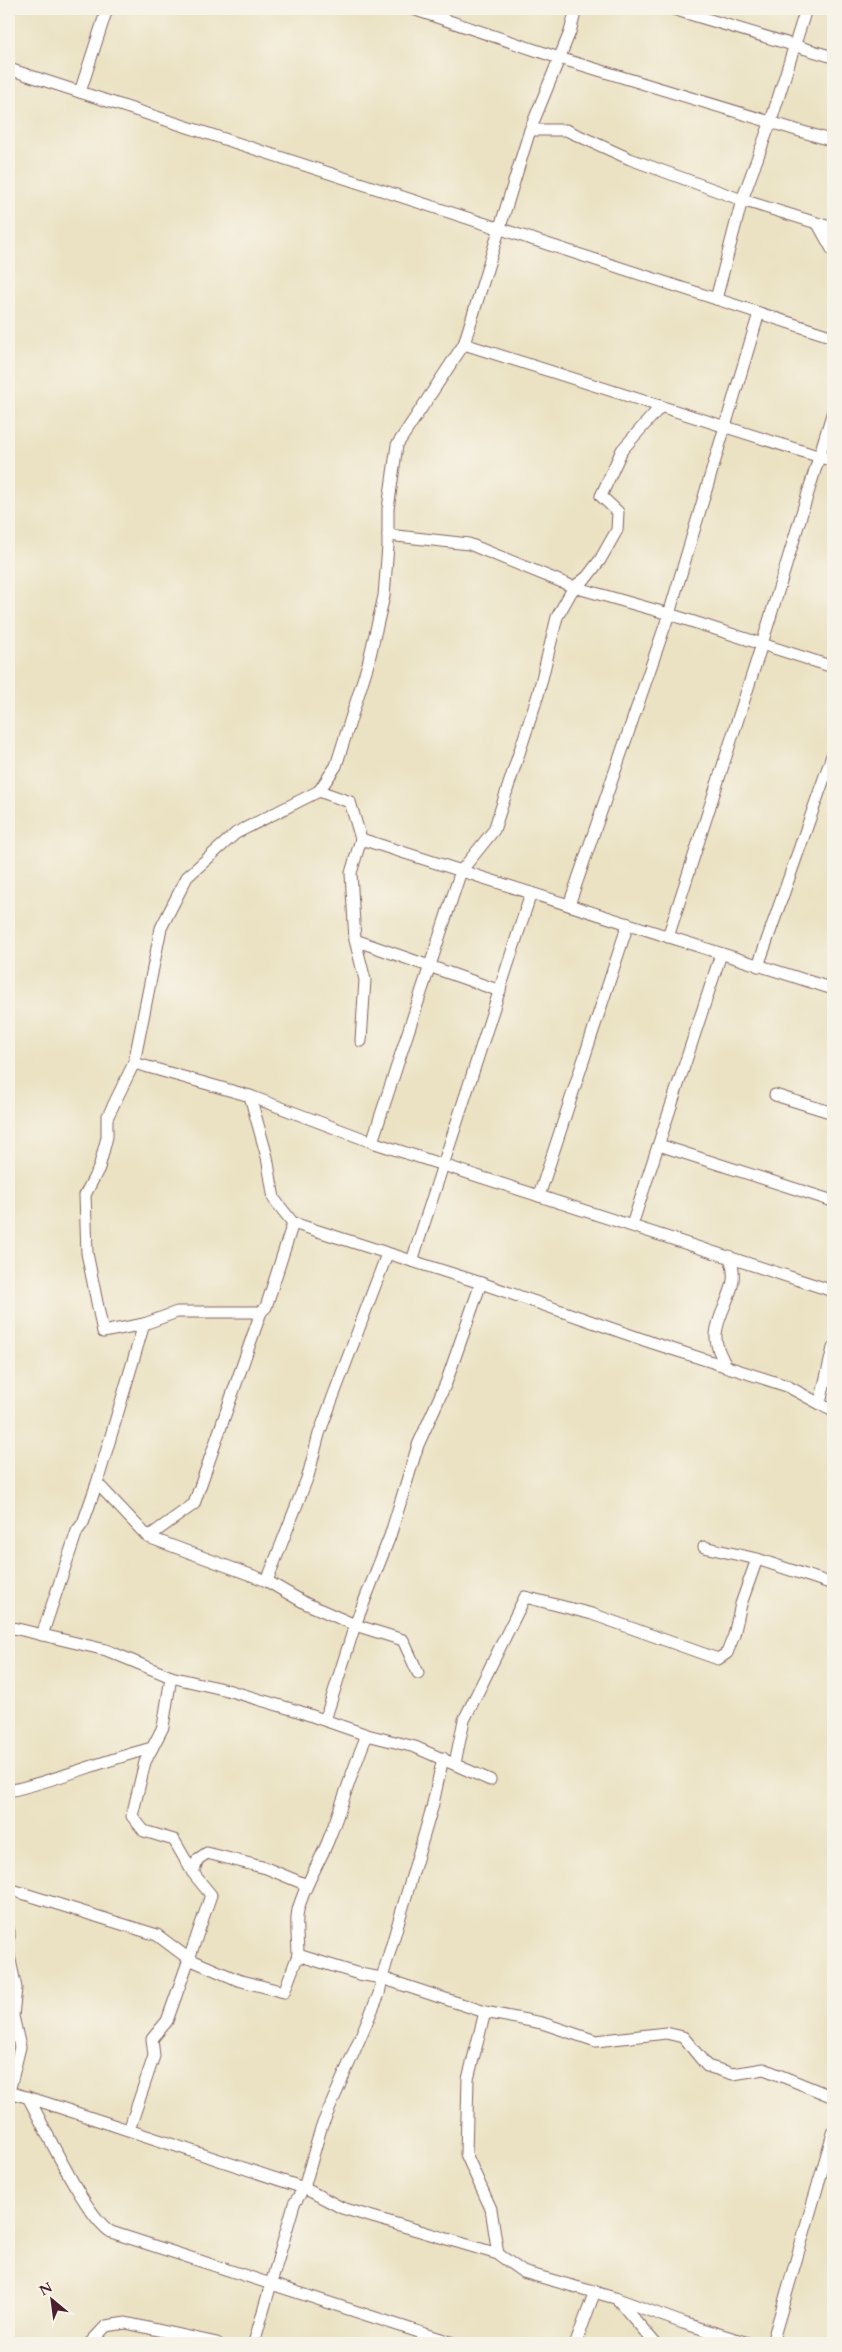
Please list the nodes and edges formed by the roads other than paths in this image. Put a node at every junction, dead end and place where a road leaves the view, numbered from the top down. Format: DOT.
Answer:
graph roads {
  1 [pos="107,9"];
  2 [pos="413,9"];
  3 [pos="576,9"];
  4 [pos="672,9"];
  5 [pos="806,9"];
  6 [pos="795,44"];
  7 [pos="833,57"];
  8 [pos="559,58"];
  9 [pos="9,69"];
  10 [pos="80,92"];
  11 [pos="771,121"];
  12 [pos="530,130"];
  13 [pos="833,141"];
  14 [pos="742,200"];
  15 [pos="818,224"];
  16 [pos="499,228"];
  17 [pos="833,228"];
  18 [pos="833,251"];
  19 [pos="716,299"];
  20 [pos="759,313"];
  21 [pos="833,324"];
  22 [pos="831,337"];
  23 [pos="464,344"];
  24 [pos="661,406"];
  25 [pos="833,411"];
  26 [pos="724,427"];
  27 [pos="818,456"];
  28 [pos="833,460"];
  29 [pos="388,535"];
  30 [pos="574,587"];
  31 [pos="669,614"];
  32 [pos="762,644"];
  33 [pos="833,668"];
  34 [pos="833,753"];
  35 [pos="318,791"];
  36 [pos="361,839"];
  37 [pos="461,871"];
  38 [pos="531,894"];
  39 [pos="569,905"];
  40 [pos="628,924"];
  41 [pos="668,937"];
  42 [pos="355,940"];
  43 [pos="721,954"];
  44 [pos="758,966"];
  45 [pos="430,967"];
  46 [pos="833,989"];
  47 [pos="500,991"];
  48 [pos="361,1041"];
  49 [pos="134,1064"];
  50 [pos="775,1094"];
  51 [pos="250,1096"];
  52 [pos="833,1113"];
  53 [pos="372,1142"];
  54 [pos="659,1145"];
  55 [pos="443,1165"];
  56 [pos="539,1196"];
  57 [pos="833,1202"];
  58 [pos="293,1223"];
  59 [pos="632,1225"];
  60 [pos="387,1254"];
  61 [pos="729,1256"];
  62 [pos="412,1261"];
  63 [pos="481,1283"];
  64 [pos="833,1291"];
  65 [pos="261,1312"];
  66 [pos="144,1324"];
  67 [pos="833,1348"];
  68 [pos="728,1368"];
  69 [pos="820,1403"];
  70 [pos="833,1411"];
  71 [pos="97,1483"];
  72 [pos="148,1537"];
  73 [pos="704,1547"];
  74 [pos="757,1559"];
  75 [pos="267,1581"];
  76 [pos="833,1584"];
  77 [pos="355,1625"];
  78 [pos="9,1626"];
  79 [pos="42,1635"];
  80 [pos="418,1673"];
  81 [pos="171,1677"];
  82 [pos="325,1720"];
  83 [pos="368,1735"];
  84 [pos="152,1748"];
  85 [pos="443,1758"];
  86 [pos="455,1763"];
  87 [pos="490,1780"];
  88 [pos="9,1791"];
  89 [pos="193,1872"];
  90 [pos="306,1885"];
  91 [pos="9,1889"];
  92 [pos="9,1932"];
  93 [pos="9,1937"];
  94 [pos="298,1955"];
  95 [pos="9,1956"];
  96 [pos="189,1959"];
  97 [pos="382,1978"];
  98 [pos="485,2012"];
  99 [pos="9,2092"];
  100 [pos="28,2097"];
  101 [pos="833,2097"];
  102 [pos="129,2130"];
  103 [pos="833,2133"];
  104 [pos="304,2188"];
  105 [pos="498,2254"];
  106 [pos="273,2283"];
  107 [pos="595,2291"];
  108 [pos="616,2298"];
  109 [pos="90,2343"];
  110 [pos="217,2343"];
  111 [pos="254,2343"];
  112 [pos="453,2343"];
  113 [pos="576,2343"];
  114 [pos="655,2343"];
  115 [pos="748,2343"];
  116 [pos="772,2343"];
  1 -- 10 [label="street"];
  2 -- 8 [label="street"];
  3 -- 8 [label="street"];
  4 -- 6 [label="street"];
  5 -- 6 [label="street"];
  6 -- 7 [label="street"];
  6 -- 11 [label="street"];
  8 -- 11 [label="street"];
  8 -- 12 [label="street"];
  9 -- 10 [label="street"];
  10 -- 16 [label="street"];
  11 -- 13 [label="street"];
  11 -- 14 [label="street"];
  12 -- 14 [label="street"];
  12 -- 16 [label="street"];
  14 -- 15 [label="street"];
  14 -- 19 [label="street"];
  15 -- 17 [label="street"];
  15 -- 18 [label="street"];
  16 -- 19 [label="street"];
  16 -- 23 [label="street"];
  19 -- 20 [label="street"];
  20 -- 22 [label="street"];
  20 -- 26 [label="street"];
  21 -- 22 [label="street"];
  23 -- 24 [label="street"];
  23 -- 29 [label="street"];
  24 -- 26 [label="street"];
  24 -- 30 [label="street"];
  25 -- 27 [label="street"];
  26 -- 27 [label="street"];
  26 -- 31 [label="street"];
  27 -- 28 [label="street"];
  27 -- 32 [label="street"];
  29 -- 30 [label="street"];
  29 -- 35 [label="street"];
  30 -- 31 [label="street"];
  30 -- 37 [label="street"];
  31 -- 32 [label="street"];
  31 -- 39 [label="street"];
  32 -- 33 [label="street"];
  32 -- 41 [label="street"];
  34 -- 44 [label="street"];
  35 -- 36 [label="street"];
  35 -- 49 [label="street"];
  36 -- 37 [label="street"];
  36 -- 42 [label="street"];
  37 -- 38 [label="street"];
  37 -- 45 [label="street"];
  38 -- 39 [label="street"];
  38 -- 47 [label="street"];
  39 -- 40 [label="street"];
  40 -- 41 [label="street"];
  40 -- 56 [label="street"];
  41 -- 43 [label="street"];
  42 -- 45 [label="street"];
  42 -- 48 [label="street"];
  43 -- 44 [label="street"];
  43 -- 54 [label="street"];
  44 -- 46 [label="street"];
  45 -- 47 [label="street"];
  45 -- 53 [label="street"];
  47 -- 55 [label="street"];
  49 -- 51 [label="street"];
  49 -- 66 [label="street"];
  50 -- 52 [label="street"];
  51 -- 53 [label="street"];
  51 -- 58 [label="street"];
  53 -- 55 [label="street"];
  54 -- 57 [label="street"];
  54 -- 59 [label="street"];
  55 -- 56 [label="street"];
  55 -- 62 [label="street"];
  56 -- 59 [label="street"];
  58 -- 60 [label="street"];
  58 -- 65 [label="street"];
  59 -- 61 [label="street"];
  60 -- 62 [label="street"];
  60 -- 75 [label="street"];
  61 -- 64 [label="street"];
  61 -- 68 [label="street"];
  62 -- 63 [label="street"];
  63 -- 68 [label="street"];
  63 -- 77 [label="street"];
  65 -- 66 [label="street"];
  65 -- 72 [label="street"];
  66 -- 71 [label="street"];
  67 -- 69 [label="street"];
  68 -- 69 [label="street"];
  69 -- 70 [label="street"];
  71 -- 72 [label="street"];
  71 -- 79 [label="street"];
  72 -- 75 [label="street"];
  73 -- 74 [label="street"];
  74 -- 76 [label="street"];
  74 -- 86 [label="street"];
  75 -- 77 [label="street"];
  77 -- 80 [label="street"];
  77 -- 82 [label="street"];
  78 -- 79 [label="street"];
  79 -- 81 [label="street"];
  81 -- 82 [label="street"];
  81 -- 84 [label="street"];
  82 -- 83 [label="street"];
  83 -- 85 [label="street"];
  83 -- 90 [label="street"];
  84 -- 88 [label="street"];
  84 -- 89 [label="street"];
  85 -- 86 [label="street"];
  85 -- 97 [label="street"];
  86 -- 87 [label="street"];
  89 -- 90 [label="street"];
  89 -- 96 [label="street"];
  90 -- 94 [label="street"];
  91 -- 96 [label="street"];
  92 -- 93 [label="street"];
  94 -- 96 [label="street"];
  94 -- 97 [label="street"];
  95 -- 99 [label="street"];
  96 -- 102 [label="street"];
  97 -- 98 [label="street"];
  97 -- 104 [label="street"];
  98 -- 101 [label="street"];
  98 -- 105 [label="street"];
  99 -- 100 [label="street"];
  100 -- 102 [label="street"];
  100 -- 106 [label="street"];
  102 -- 104 [label="street"];
  103 -- 116 [label="street"];
  104 -- 105 [label="street"];
  104 -- 106 [label="street"];
  105 -- 107 [label="street"];
  106 -- 111 [label="street"];
  106 -- 112 [label="street"];
  107 -- 108 [label="street"];
  107 -- 113 [label="street"];
  108 -- 114 [label="street"];
  108 -- 115 [label="street"];
  109 -- 110 [label="street"];
}
